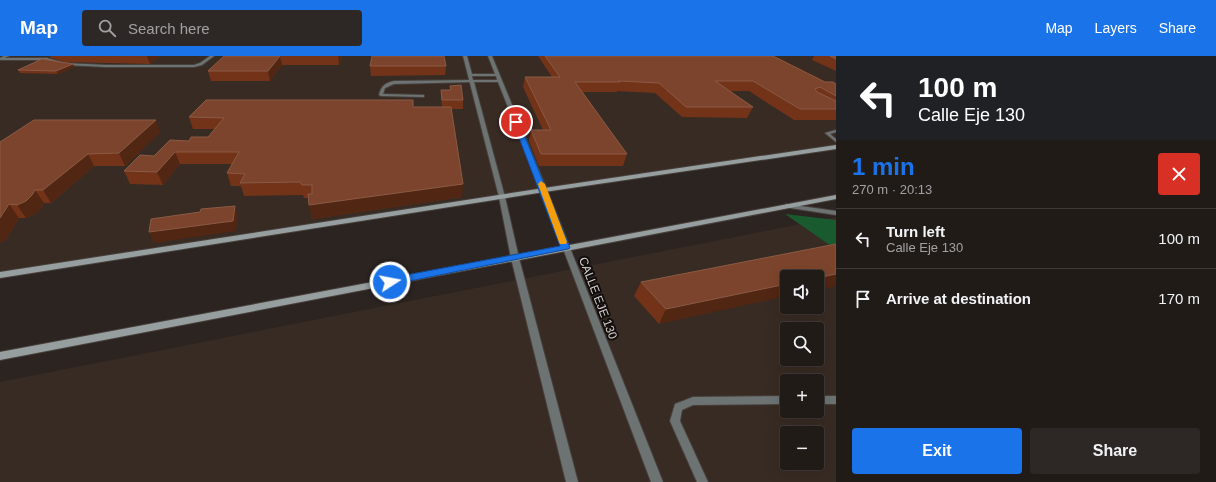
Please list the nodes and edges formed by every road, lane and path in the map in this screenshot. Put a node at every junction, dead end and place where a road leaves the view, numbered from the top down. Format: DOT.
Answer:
graph roads {
  1 [pos="7,56"];
  2 [pos="23,56"];
  3 [pos="40,56"];
  4 [pos="212,56"];
  5 [pos="465,56"];
  6 [pos="490,56"];
  7 [pos="0,59"];
  8 [pos="470,78"];
  9 [pos="499,78"];
  10 [pos="423,96"];
  11 [pos="836,131"];
  12 [pos="836,141"];
  13 [pos="836,147"];
  14 [pos="544,190"];
  15 [pos="502,197"];
  16 [pos="836,197"];
  17 [pos="786,206"];
  18 [pos="836,213"];
  19 [pos="565,248"];
  20 [pos="515,258"];
  21 [pos="0,275"];
  22 [pos="0,356"];
  23 [pos="780,400"];
  24 [pos="824,400"];
  25 [pos="836,400"];
  26 [pos="572,482"];
  27 [pos="657,482"];
  28 [pos="702,482"];
  1 -- 7 [label="street"];
  2 -- 3 [label="lane"];
  4 -- 7 [label="lane"];
  5 -- 8 [label="street"];
  6 -- 9 [label="street, CALLE EJE 130"];
  8 -- 9 [label="street"];
  8 -- 10 [label="lane"];
  8 -- 15 [label="street"];
  9 -- 14 [label="street, CALLE EJE 130"];
  11 -- 12 [label="lane"];
  13 -- 14 [label="street"];
  14 -- 15 [label="street"];
  14 -- 19 [label="street, CALLE EJE 130"];
  15 -- 20 [label="street"];
  15 -- 21 [label="street"];
  16 -- 17 [label="street"];
  17 -- 18 [label="street"];
  17 -- 19 [label="street"];
  19 -- 20 [label="street"];
  19 -- 27 [label="street, CALLE EJE 130"];
  20 -- 22 [label="street"];
  20 -- 26 [label="street"];
  23 -- 28 [label="lane"];
  24 -- 25 [label="lane"];
}
